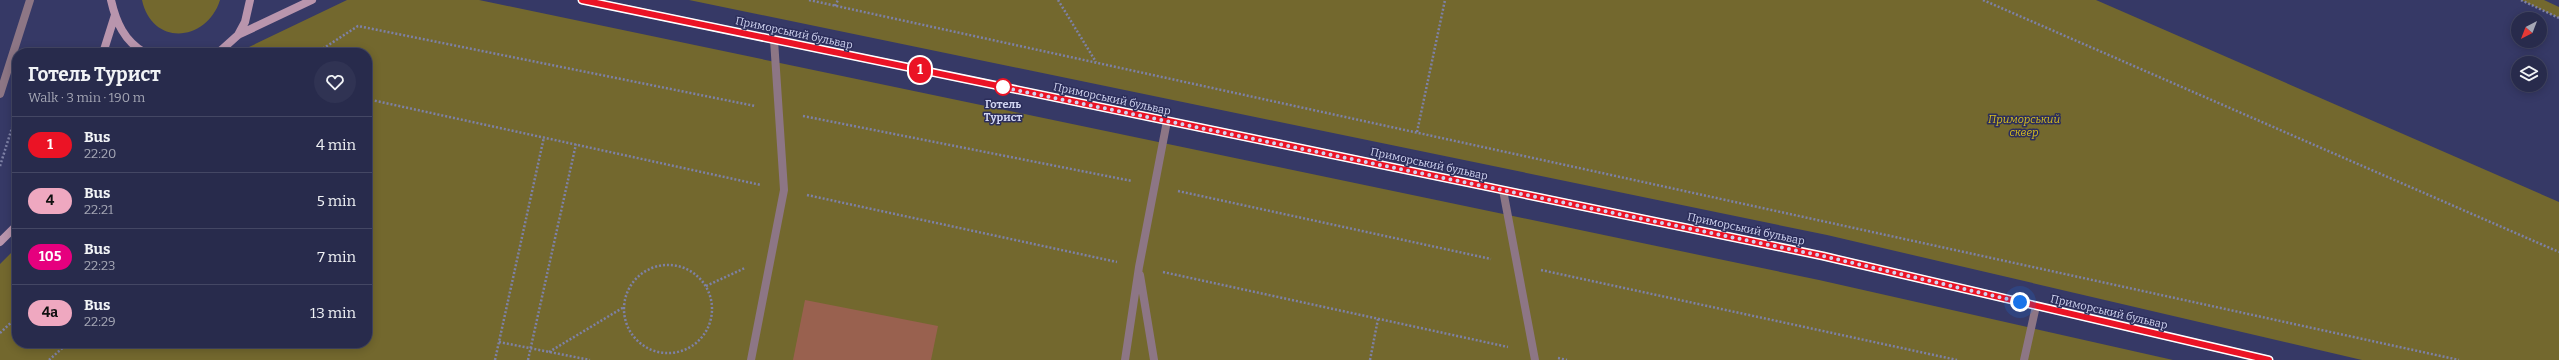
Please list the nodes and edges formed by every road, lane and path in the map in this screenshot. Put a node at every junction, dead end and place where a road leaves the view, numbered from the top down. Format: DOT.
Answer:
graph roads {
  1 [pos="30,0"];
  2 [pos="111,0"];
  3 [pos="250,0"];
  4 [pos="312,0"];
  5 [pos="582,0"];
  6 [pos="809,0"];
  7 [pos="838,0"];
  8 [pos="1058,0"];
  9 [pos="1445,0"];
  10 [pos="1983,0"];
  11 [pos="2521,0"];
  12 [pos="835,6"];
  13 [pos="115,15"];
  14 [pos="2559,18"];
  15 [pos="238,35"];
  16 [pos="399,35"];
  17 [pos="774,40"];
  18 [pos="15,48"];
  19 [pos="105,48"];
  20 [pos="138,48"];
  21 [pos="224,48"];
  22 [pos="324,48"];
  23 [pos="12,56"];
  24 [pos="1096,62"];
  25 [pos="0,94"];
  26 [pos="372,100"];
  27 [pos="1167,121"];
  28 [pos="12,128"];
  29 [pos="1417,132"];
  30 [pos="544,138"];
  31 [pos="576,144"];
  32 [pos="0,166"];
  33 [pos="784,190"];
  34 [pos="1503,190"];
  35 [pos="12,230"];
  36 [pos="0,242"];
  37 [pos="2559,252"];
  38 [pos="771,256"];
  39 [pos="1139,267"];
  40 [pos="706,286"];
  41 [pos="2036,306"];
  42 [pos="624,307"];
  43 [pos="1378,319"];
  44 [pos="12,322"];
  45 [pos="0,334"];
  46 [pos="499,342"];
  47 [pos="63,348"];
  48 [pos="531,348"];
  49 [pos="549,352"];
  50 [pos="1535,356"];
  51 [pos="50,360"];
  52 [pos="495,360"];
  53 [pos="528,360"];
  54 [pos="590,360"];
  55 [pos="751,360"];
  56 [pos="1125,360"];
  57 [pos="1154,360"];
  58 [pos="1370,360"];
  59 [pos="1567,360"];
  60 [pos="2024,360"];
  61 [pos="2269,360"];
  62 [pos="2459,360"];
  1 -- 18 [label="lane"];
  2 -- 13 [label="street"];
  3 -- 15 [label="street"];
  4 -- 15 [label="street"];
  5 -- 17 [label="street, Приморський бульвар"];
  6 -- 12 [label="path"];
  7 -- 12 [label="path"];
  8 -- 24 [label="path"];
  9 -- 29 [label="path"];
  10 -- 37 [label="path"];
  11 -- 14 [label="path"];
  12 -- 24 [label="path"];
  13 -- 19 [label="street"];
  13 -- 20 [label="street"];
  15 -- 21 [label="street"];
  16 -- 22 [label="path"];
  17 -- 27 [label="street, Приморський бульвар"];
  17 -- 33 [label="lane"];
  23 -- 25 [label="lane"];
  24 -- 29 [label="path"];
  26 -- 30 [label="path"];
  27 -- 34 [label="street, Приморський бульвар"];
  27 -- 39 [label="lane"];
  28 -- 32 [label="path"];
  29 -- 62 [label="path"];
  30 -- 31 [label="path"];
  30 -- 46 [label="path"];
  31 -- 33 [label="path"];
  31 -- 48 [label="path"];
  33 -- 38 [label="lane"];
  33 -- 39 [label="path"];
  34 -- 41 [label="street, Приморський бульвар"];
  34 -- 50 [label="lane"];
  35 -- 36 [label="street"];
  38 -- 40 [label="path"];
  38 -- 55 [label="lane"];
  39 -- 43 [label="path"];
  39 -- 56 [label="lane"];
  39 -- 57 [label="lane"];
  40 -- 42 [label="path"];
  40 -- 42 [label="path"];
  41 -- 60 [label="lane"];
  41 -- 61 [label="street, Приморський бульвар"];
  42 -- 49 [label="path"];
  43 -- 50 [label="path"];
  43 -- 58 [label="path"];
  44 -- 45 [label="path"];
  46 -- 48 [label="path"];
  46 -- 52 [label="path"];
  47 -- 51 [label="path"];
  48 -- 49 [label="path"];
  48 -- 53 [label="path"];
  49 -- 54 [label="path"];
  50 -- 59 [label="path"];
}
